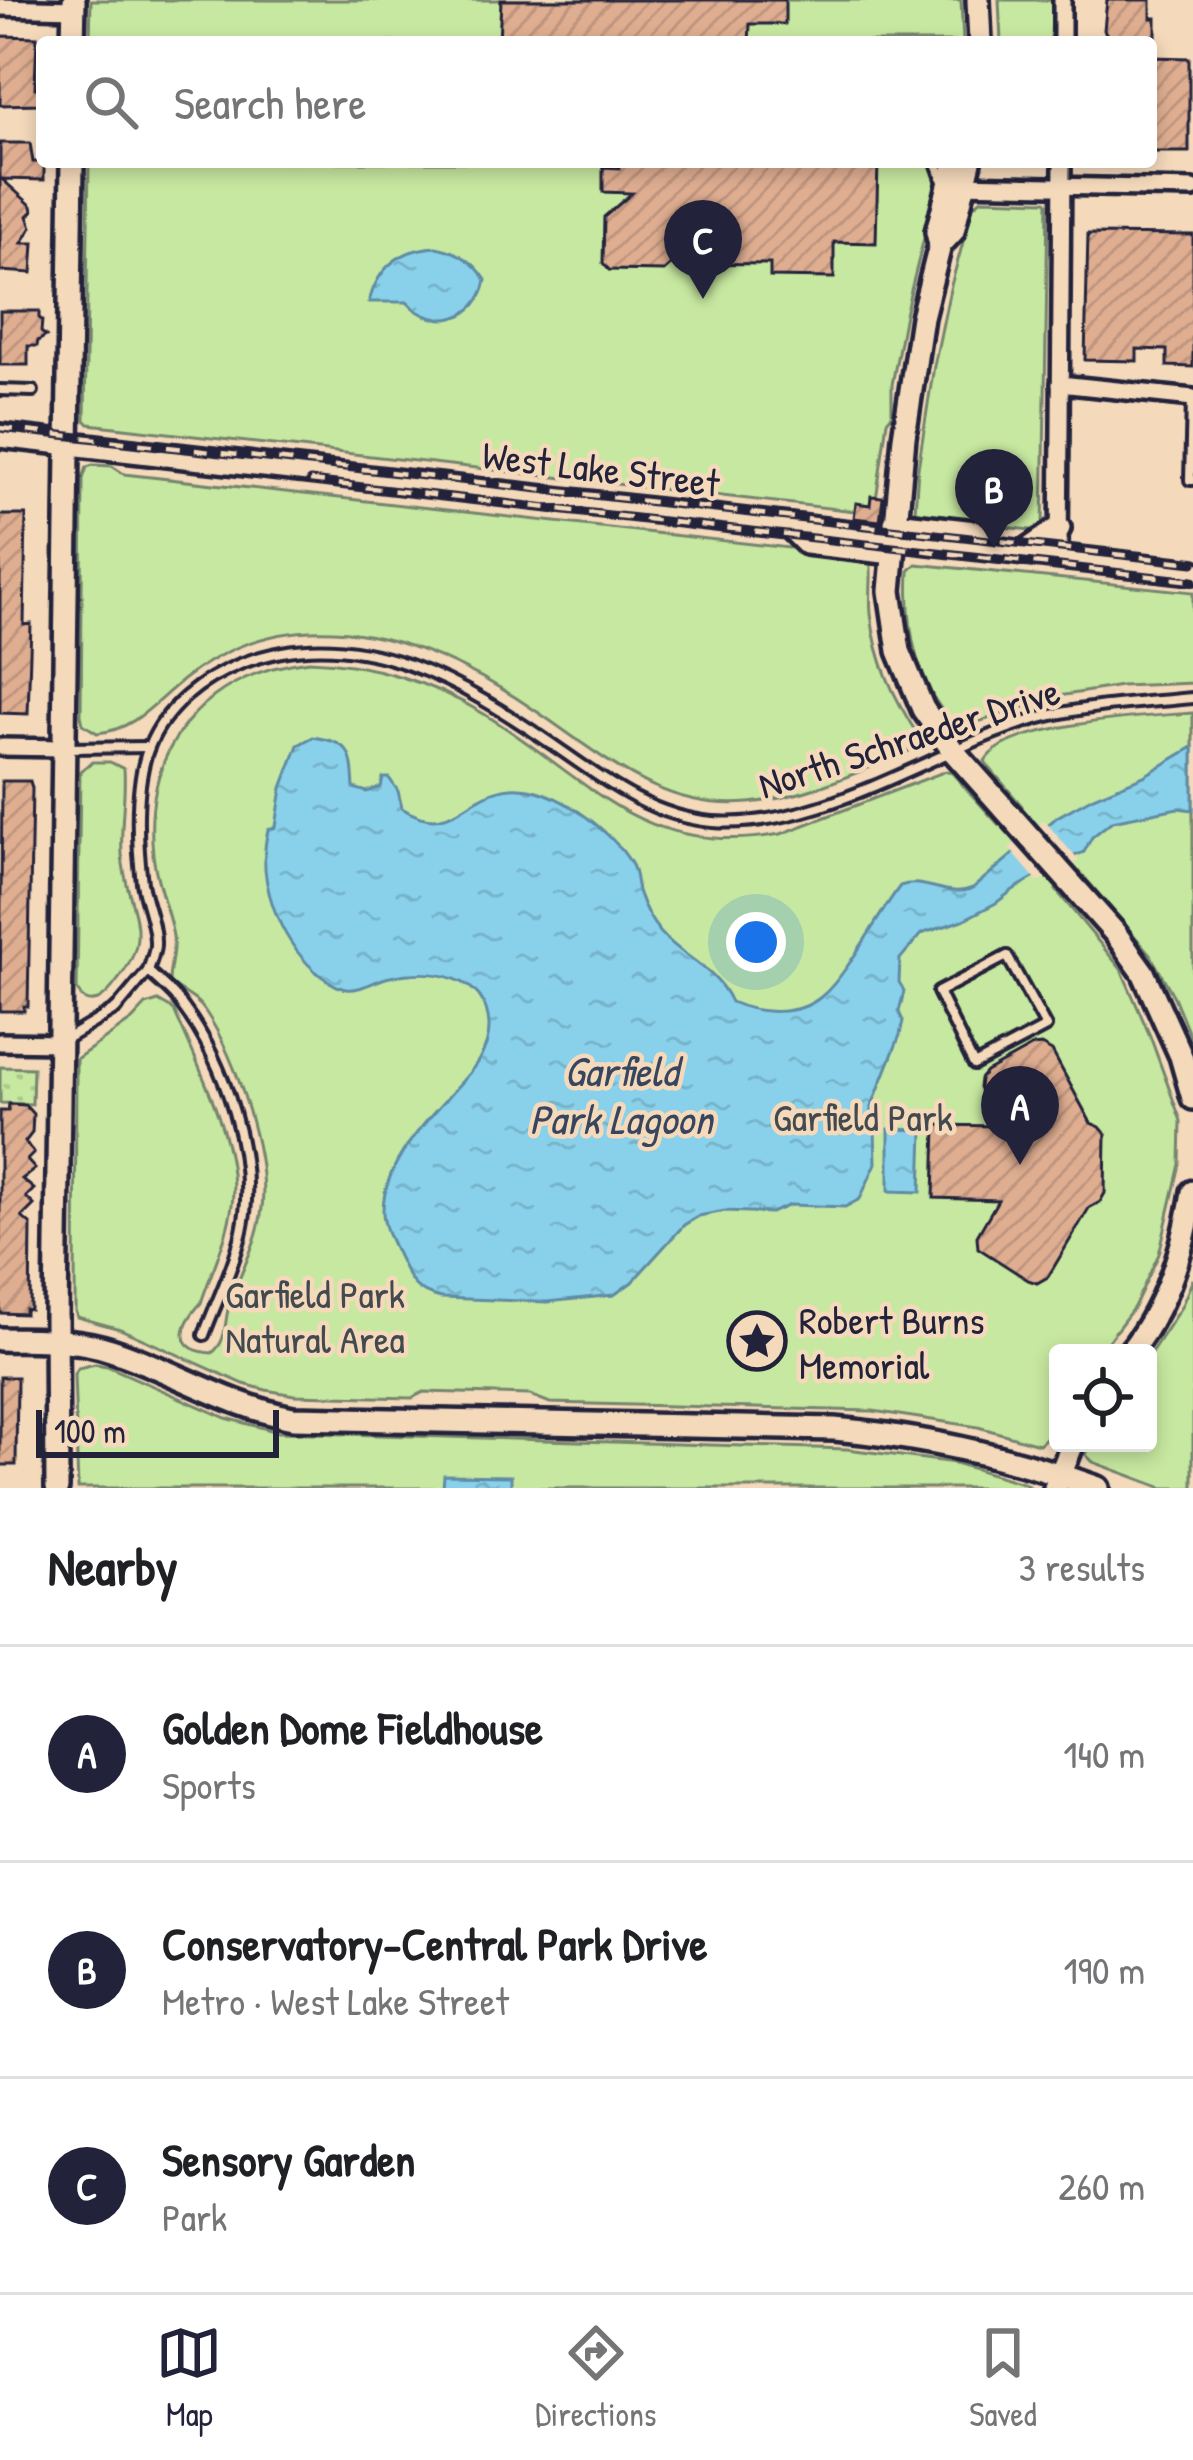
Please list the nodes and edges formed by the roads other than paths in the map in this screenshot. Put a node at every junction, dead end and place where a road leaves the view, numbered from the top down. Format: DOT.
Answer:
graph roads {
  1 [pos="978,0"];
  2 [pos="1062,0"];
  3 [pos="74,4"];
  4 [pos="0,7"];
  5 [pos="73,36"];
  6 [pos="980,36"];
  7 [pos="1062,36"];
  8 [pos="72,168"];
  9 [pos="938,168"];
  10 [pos="1062,168"];
  11 [pos="960,173"];
  12 [pos="1061,187"];
  13 [pos="1193,189"];
  14 [pos="1060,384"];
  15 [pos="0,390"];
  16 [pos="33,392"];
  17 [pos="1193,398"];
  18 [pos="68,430"];
  19 [pos="0,436"];
  20 [pos="109,448"];
  21 [pos="191,458"];
  22 [pos="67,471"];
  23 [pos="1193,480"];
  24 [pos="789,526"];
  25 [pos="1059,529"];
  26 [pos="894,538"];
  27 [pos="991,549"];
  28 [pos="1022,553"];
  29 [pos="1059,557"];
  30 [pos="1193,572"];
  31 [pos="1193,698"];
  32 [pos="0,747"];
  33 [pos="149,747"];
  34 [pos="64,748"];
  35 [pos="954,752"];
  36 [pos="148,971"];
  37 [pos="1046,1027"];
  38 [pos="0,1042"];
  39 [pos="60,1043"];
  40 [pos="1193,1098"];
  41 [pos="1193,1192"];
  42 [pos="204,1335"];
  43 [pos="0,1339"];
  44 [pos="56,1340"];
  45 [pos="1135,1344"];
  46 [pos="1069,1452"];
  47 [pos="1057,1481"];
  48 [pos="58,1488"];
  49 [pos="1098,1488"];
  1 -- 6 [label="street"];
  2 -- 7 [label="street"];
  3 -- 4 [label="street"];
  3 -- 5 [label="street"];
  8 -- 18 [label="street"];
  9 -- 11 [label="lane"];
  10 -- 12 [label="street"];
  11 -- 12 [label="street"];
  11 -- 26 [label="street"];
  12 -- 13 [label="street"];
  12 -- 14 [label="street"];
  14 -- 17 [label="street"];
  14 -- 25 [label="street"];
  15 -- 16 [label="lane"];
  17 -- 23 [label="lane"];
  18 -- 19 [label="street, West Lake Street"];
  18 -- 20 [label="street, West Lake Street"];
  18 -- 21 [label="street"];
  18 -- 22 [label="street"];
  20 -- 21 [label="street, West Lake Street"];
  20 -- 22 [label="street"];
  21 -- 24 [label="street, West Lake Street"];
  22 -- 34 [label="street"];
  24 -- 26 [label="street, West Lake Street"];
  24 -- 26 [label="street"];
  25 -- 28 [label="street"];
  25 -- 29 [label="street"];
  26 -- 27 [label="street"];
  26 -- 27 [label="street"];
  26 -- 35 [label="street"];
  27 -- 28 [label="street"];
  28 -- 29 [label="street"];
  29 -- 30 [label="street"];
  31 -- 35 [label="lane, North Schraeder Drive"];
  32 -- 34 [label="street"];
  33 -- 34 [label="lane"];
  33 -- 35 [label="lane, North Schraeder Drive"];
  33 -- 36 [label="lane"];
  34 -- 39 [label="street"];
  35 -- 40 [label="street"];
  36 -- 39 [label="lane"];
  36 -- 42 [label="lane"];
  37 -- 37 [label="lane"];
  38 -- 39 [label="street"];
  39 -- 44 [label="street"];
  41 -- 45 [label="street"];
  43 -- 44 [label="street"];
  44 -- 47 [label="street"];
  44 -- 48 [label="street"];
  46 -- 47 [label="street"];
  47 -- 49 [label="street"];
}
